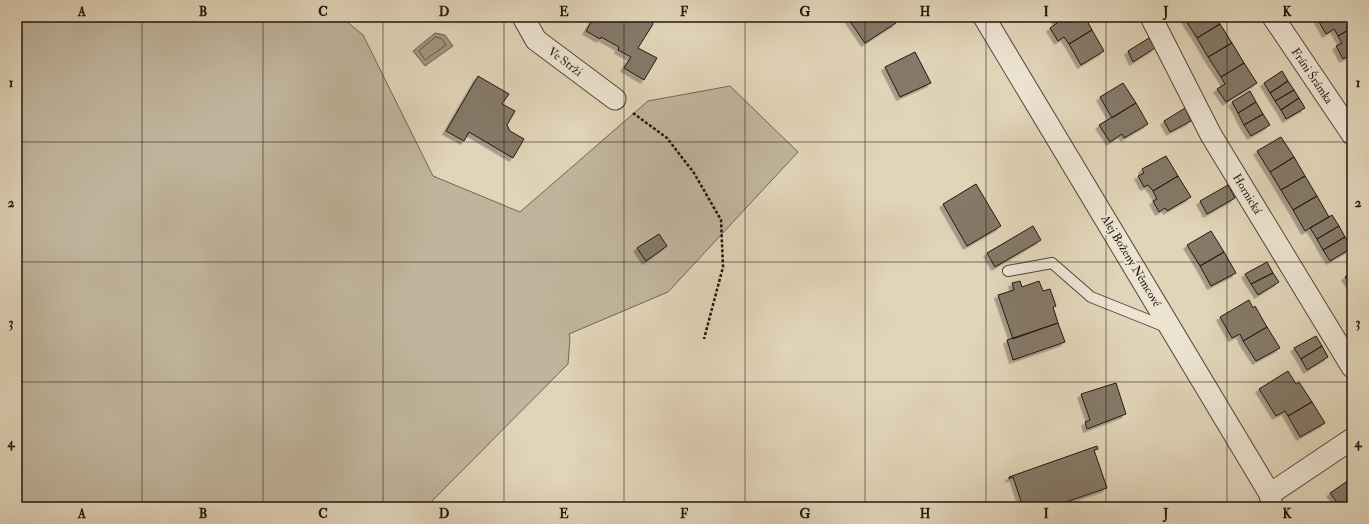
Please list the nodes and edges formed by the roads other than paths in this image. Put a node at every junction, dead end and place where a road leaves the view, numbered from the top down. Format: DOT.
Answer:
graph roads {
  1 [pos="523,17"];
  2 [pos="984,17"];
  3 [pos="1151,17"];
  4 [pos="1273,17"];
  5 [pos="615,99"];
  6 [pos="1352,134"];
  7 [pos="1008,271"];
  8 [pos="1172,330"];
  9 [pos="1352,367"];
  10 [pos="1352,439"];
  11 [pos="1271,500"];
  1 -- 5 [label="street, Ve Strži"];
  2 -- 8 [label="street, Alej Boženy Němcové"];
  3 -- 9 [label="street, Hornická"];
  4 -- 6 [label="street, Fráni Šrámka"];
  7 -- 8 [label="lane"];
  8 -- 11 [label="street, Alej Boženy Němcové"];
  10 -- 11 [label="street"];
}
